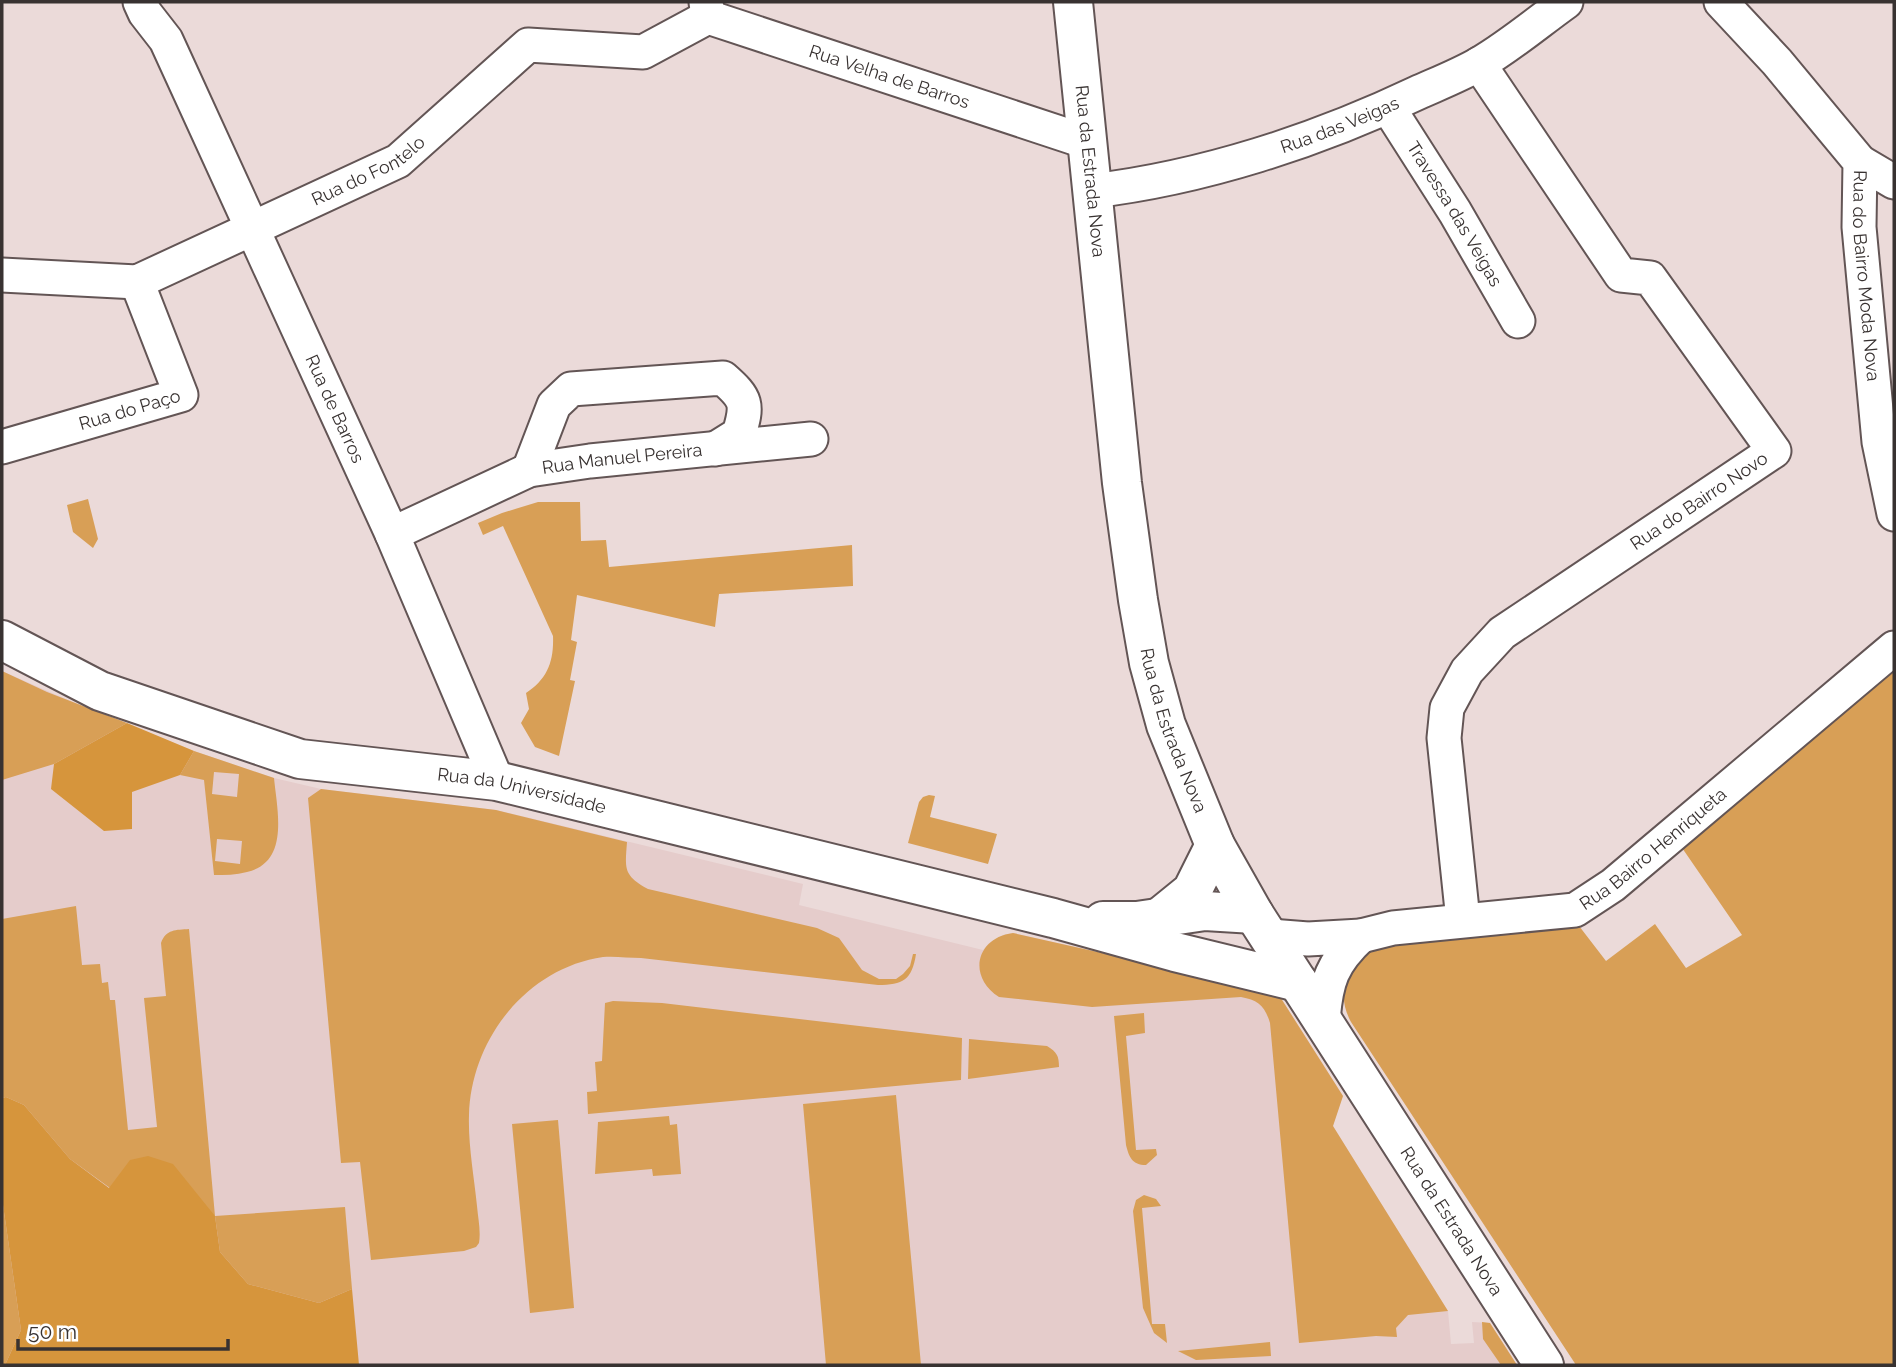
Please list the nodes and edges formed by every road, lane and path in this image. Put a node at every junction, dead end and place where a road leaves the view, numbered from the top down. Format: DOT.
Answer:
graph roads {
  1 [pos="140,2"];
  2 [pos="160,2"];
  3 [pos="1073,2"];
  4 [pos="1566,2"];
  5 [pos="1721,2"];
  6 [pos="707,9"];
  7 [pos="166,40"];
  8 [pos="1479,64"];
  9 [pos="1388,107"];
  10 [pos="1087,142"];
  11 [pos="1860,162"];
  12 [pos="1894,182"];
  13 [pos="1091,191"];
  14 [pos="251,228"];
  15 [pos="2,275"];
  16 [pos="137,282"];
  17 [pos="1518,321"];
  18 [pos="811,439"];
  19 [pos="2,447"];
  20 [pos="715,449"];
  21 [pos="529,470"];
  22 [pos="1894,514"];
  23 [pos="392,534"];
  24 [pos="2,640"];
  25 [pos="1894,648"];
  26 [pos="497,781"];
  27 [pos="1215,845"];
  28 [pos="1160,917"];
  29 [pos="1053,918"];
  30 [pos="1463,920"];
  31 [pos="1262,925"];
  32 [pos="1362,936"];
  33 [pos="1175,952"];
  34 [pos="1298,982"];
  35 [pos="1323,1021"];
  36 [pos="1544,1365"];
  1 -- 7 [label="street"];
  2 -- 7 [label="street"];
  3 -- 10 [label="street, Rua da Estrada Nova"];
  4 -- 8 [label="street, Rua das Veigas"];
  5 -- 11 [label="street, Rua do Bairro Moda Nova"];
  6 -- 10 [label="street, Rua Velha de Barros"];
  6 -- 14 [label="street, Rua do Fontelo"];
  7 -- 14 [label="street, Rua de Barros"];
  8 -- 9 [label="street, Rua das Veigas"];
  8 -- 30 [label="street, Rua do Bairro Novo"];
  9 -- 13 [label="street, Rua das Veigas"];
  9 -- 17 [label="street, Travessa das Veigas"];
  10 -- 13 [label="street, Rua da Estrada Nova"];
  11 -- 12 [label="street"];
  11 -- 22 [label="street, Rua do Bairro Moda Nova"];
  13 -- 27 [label="street, Rua da Estrada Nova"];
  14 -- 16 [label="street, Rua do Fontelo"];
  14 -- 23 [label="street, Rua de Barros"];
  15 -- 16 [label="street, Rua do Fontelo"];
  16 -- 19 [label="street, Rua do Paço"];
  18 -- 20 [label="street, Rua Manuel Pereira"];
  20 -- 21 [label="street, Rua Manuel Pereira"];
  20 -- 21 [label="street, Rua Manuel Pereira"];
  21 -- 23 [label="street, Rua Manuel Pereira"];
  23 -- 26 [label="street, Rua de Barros"];
  24 -- 26 [label="street, Rua da Universidade"];
  25 -- 30 [label="street, Rua Bairro Henriqueta"];
  26 -- 29 [label="street, Rua da Universidade"];
  27 -- 28 [label="street"];
  27 -- 31 [label="street, Rua da Estrada Nova"];
  28 -- 29 [label="street, Rua da Universidade"];
  28 -- 31 [label="street, Rua da Universidade"];
  29 -- 33 [label="street, Rua da Universidade"];
  30 -- 32 [label="street, Rua Bairro Henriqueta"];
  31 -- 32 [label="street, Rua Bairro Henriqueta"];
  31 -- 33 [label="street"];
  31 -- 34 [label="street, Rua da Estrada Nova"];
  32 -- 35 [label="street"];
  33 -- 34 [label="street, Rua da Universidade"];
  34 -- 35 [label="street, Rua da Estrada Nova"];
  35 -- 36 [label="street, Rua da Estrada Nova"];
}
